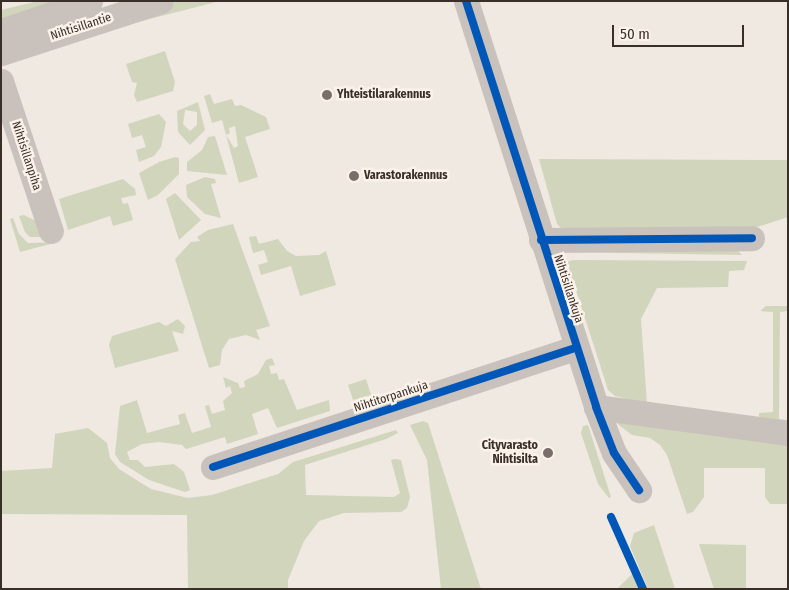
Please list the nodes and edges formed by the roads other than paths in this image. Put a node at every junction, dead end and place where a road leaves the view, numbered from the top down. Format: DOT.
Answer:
graph roads {
  1 [pos="90,1"];
  2 [pos="161,1"];
  3 [pos="466,1"];
  4 [pos="1,31"];
  5 [pos="1,53"];
  6 [pos="1,82"];
  7 [pos="51,231"];
  8 [pos="752,238"];
  9 [pos="541,240"];
  10 [pos="576,348"];
  11 [pos="596,407"];
  12 [pos="788,433"];
  13 [pos="213,467"];
  14 [pos="639,490"];
  1 -- 4 [label="street, Nihtisillantie"];
  2 -- 5 [label="street, Nihtisillantie"];
  3 -- 9 [label="street, Nihtisillankuja"];
  6 -- 7 [label="street, Nihtisillanpiha"];
  8 -- 9 [label="street"];
  9 -- 10 [label="street, Nihtisillankuja"];
  10 -- 11 [label="street, Nihtisillankuja"];
  10 -- 13 [label="street, Nihtitorpankuja"];
  11 -- 12 [label="street"];
  11 -- 14 [label="street, Nihtisillankuja"];
}
